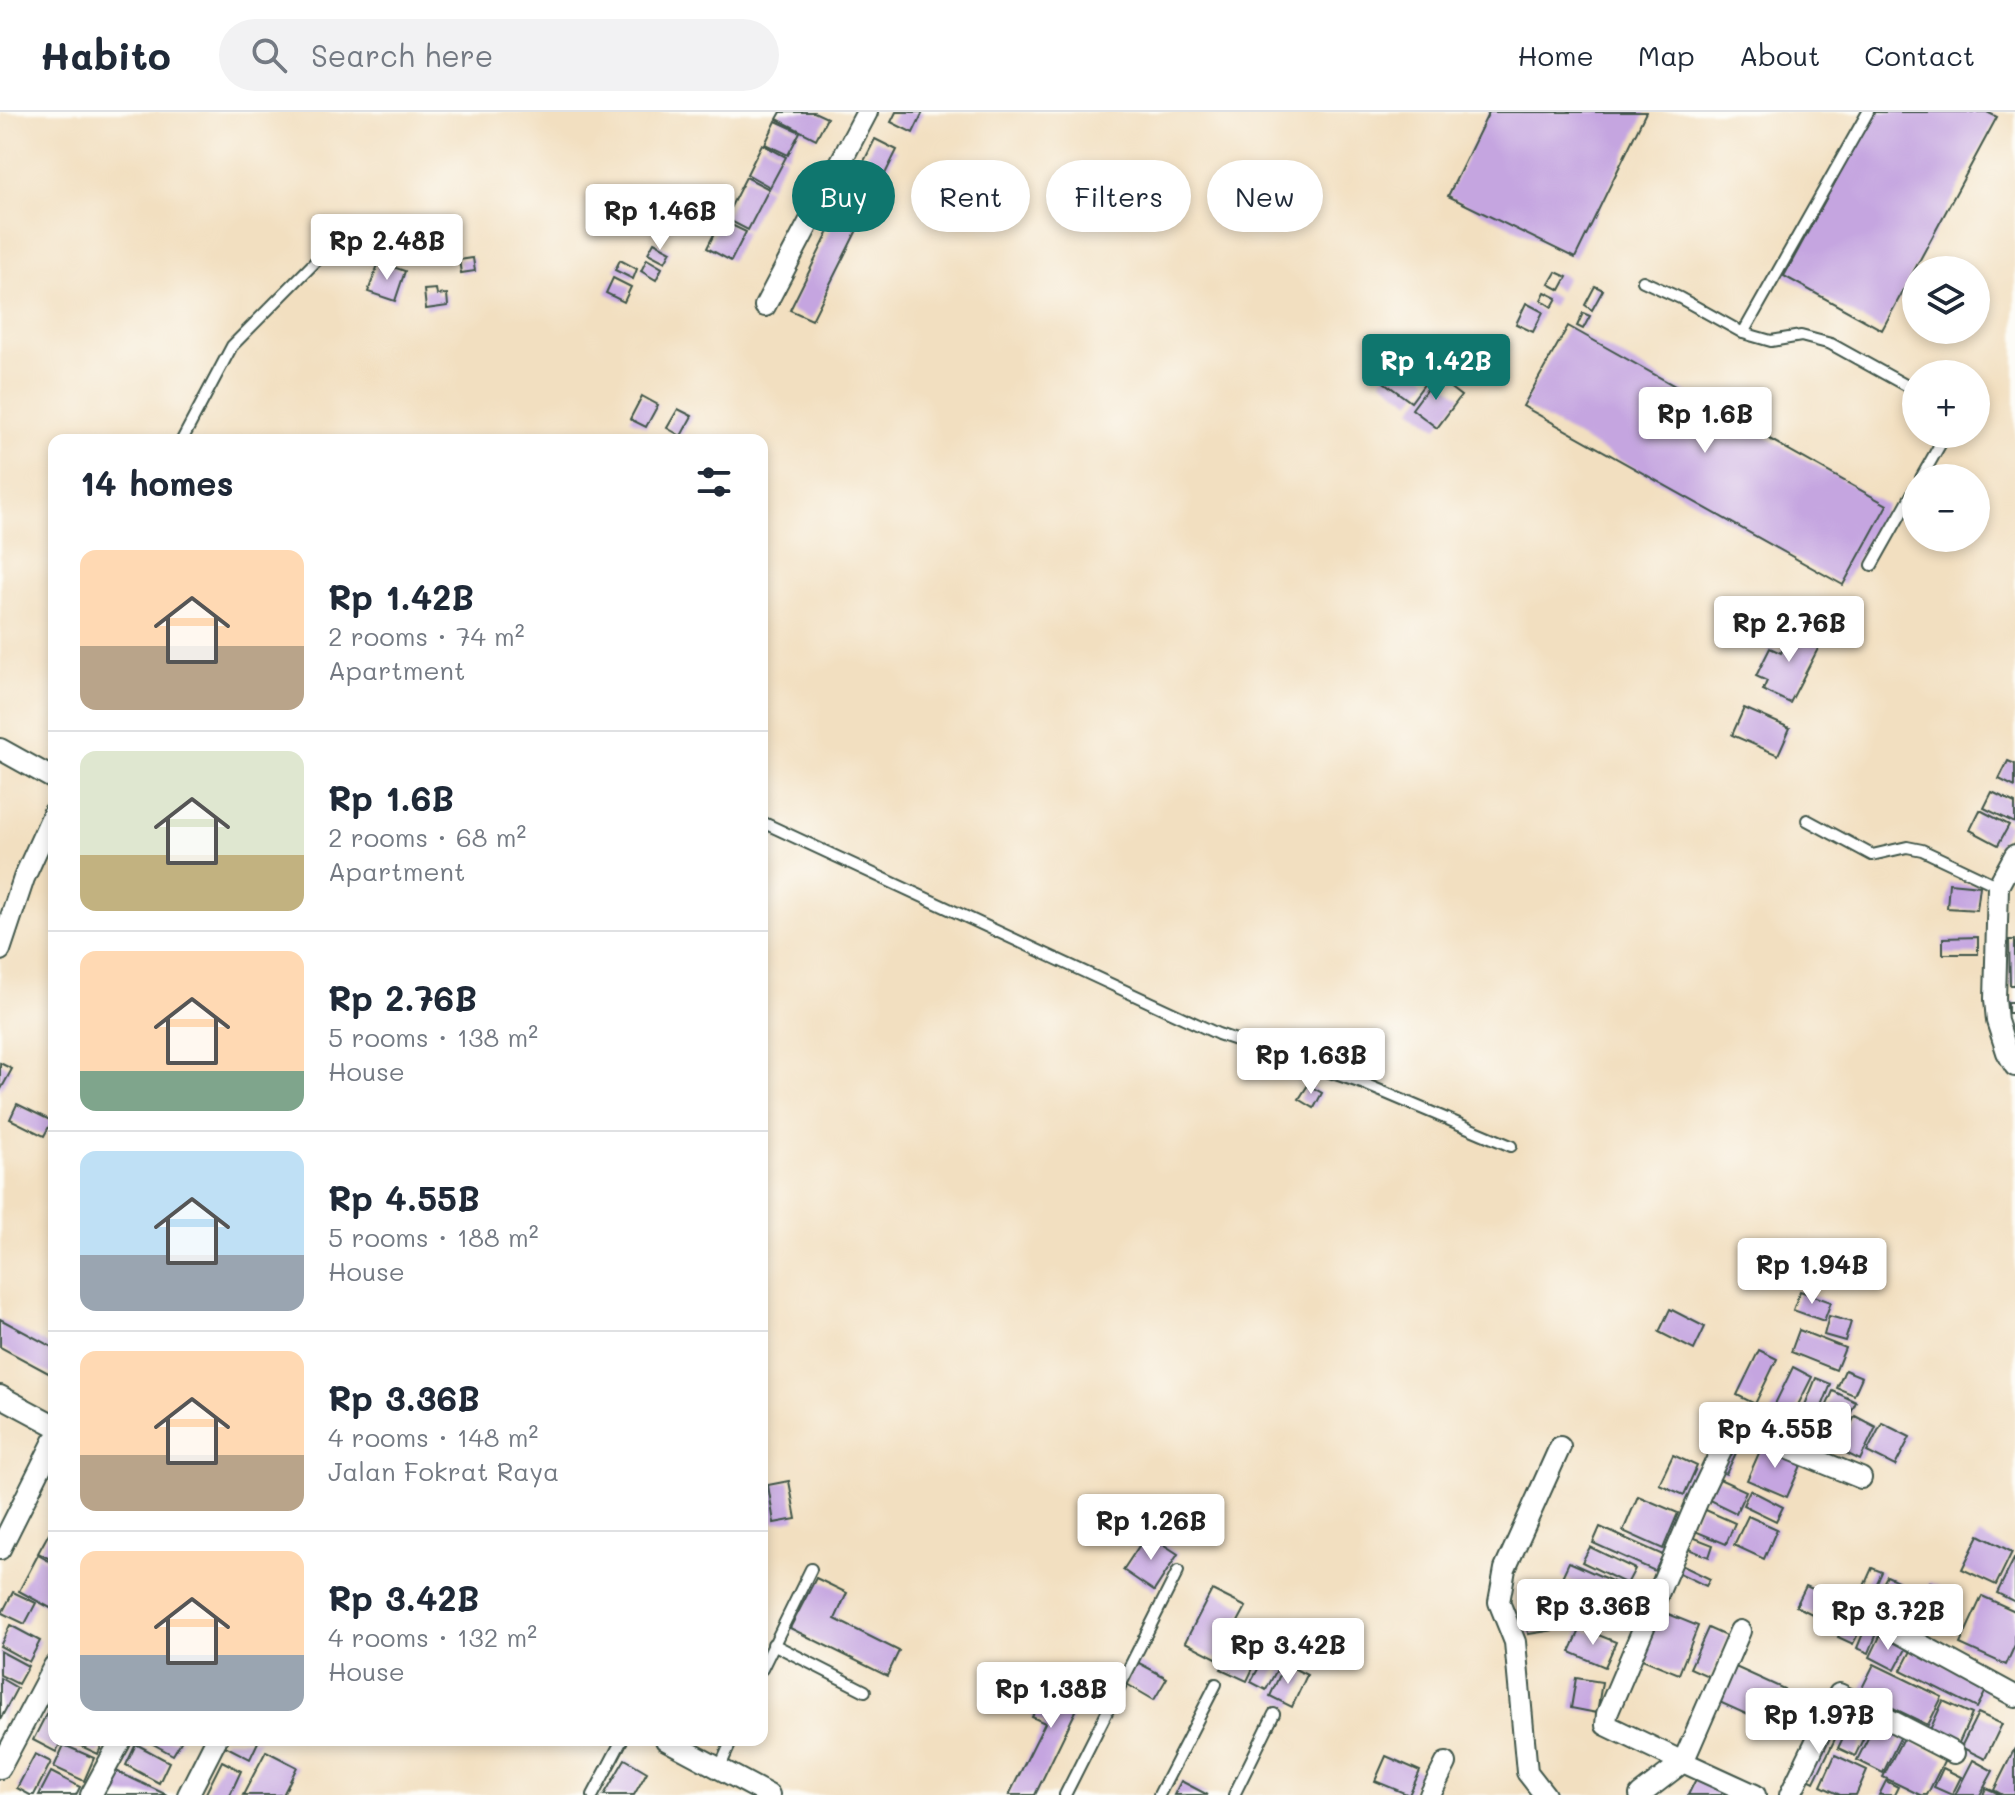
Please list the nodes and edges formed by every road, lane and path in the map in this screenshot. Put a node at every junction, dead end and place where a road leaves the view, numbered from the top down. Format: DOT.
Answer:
graph roads {
  1 [pos="867,112"];
  2 [pos="1868,112"];
  3 [pos="321,256"];
  4 [pos="1643,281"];
  5 [pos="765,306"];
  6 [pos="1743,333"];
  7 [pos="1902,384"];
  8 [pos="185,434"];
  9 [pos="1902,512"];
  10 [pos="1872,565"];
  11 [pos="0,749"];
  12 [pos="48,776"];
  13 [pos="1807,820"];
  14 [pos="48,825"];
  15 [pos="768,825"];
  16 [pos="2015,855"];
  17 [pos="2007,886"];
  18 [pos="0,950"];
  19 [pos="2005,1000"];
  20 [pos="2015,1066"];
  21 [pos="1511,1146"];
  22 [pos="0,1396"];
  23 [pos="48,1422"];
  24 [pos="1560,1447"];
  25 [pos="48,1453"];
  26 [pos="1861,1478"];
  27 [pos="0,1549"];
  28 [pos="811,1569"];
  29 [pos="1178,1571"];
  30 [pos="1870,1617"];
  31 [pos="1740,1631"];
  32 [pos="773,1644"];
  33 [pos="768,1655"];
  34 [pos="48,1677"];
  35 [pos="1216,1684"];
  36 [pos="865,1691"];
  37 [pos="2015,1696"];
  38 [pos="1274,1714"];
  39 [pos="118,1746"];
  40 [pos="213,1746"];
  41 [pos="619,1746"];
  42 [pos="677,1746"];
  43 [pos="729,1746"];
  44 [pos="1954,1753"];
  45 [pos="1683,1762"];
  46 [pos="1446,1763"];
  47 [pos="0,1768"];
  48 [pos="719,1769"];
  49 [pos="91,1795"];
  50 [pos="188,1795"];
  51 [pos="593,1795"];
  52 [pos="769,1795"];
  53 [pos="1065,1795"];
  54 [pos="1159,1795"];
  55 [pos="1234,1795"];
  56 [pos="1430,1795"];
  57 [pos="1545,1795"];
  58 [pos="1640,1795"];
  59 [pos="1755,1795"];
  60 [pos="1790,1795"];
  1 -- 5 [label="street"];
  2 -- 6 [label="lane"];
  3 -- 8 [label="lane"];
  4 -- 6 [label="lane"];
  6 -- 7 [label="lane"];
  9 -- 10 [label="lane"];
  11 -- 12 [label="street"];
  13 -- 17 [label="lane"];
  14 -- 18 [label="street"];
  15 -- 21 [label="lane"];
  16 -- 17 [label="street"];
  17 -- 19 [label="street"];
  19 -- 20 [label="street"];
  22 -- 23 [label="street"];
  24 -- 57 [label="street"];
  25 -- 27 [label="street"];
  26 -- 45 [label="street"];
  28 -- 32 [label="lane"];
  29 -- 53 [label="lane"];
  30 -- 37 [label="street"];
  31 -- 45 [label="street"];
  32 -- 33 [label="lane"];
  32 -- 36 [label="lane"];
  34 -- 47 [label="street"];
  35 -- 54 [label="lane"];
  38 -- 55 [label="lane"];
  39 -- 49 [label="street"];
  40 -- 50 [label="street"];
  41 -- 51 [label="lane"];
  42 -- 48 [label="street"];
  43 -- 48 [label="lane"];
  44 -- 60 [label="street"];
  45 -- 58 [label="street"];
  45 -- 59 [label="street"];
  46 -- 56 [label="street"];
  48 -- 52 [label="street"];
}
